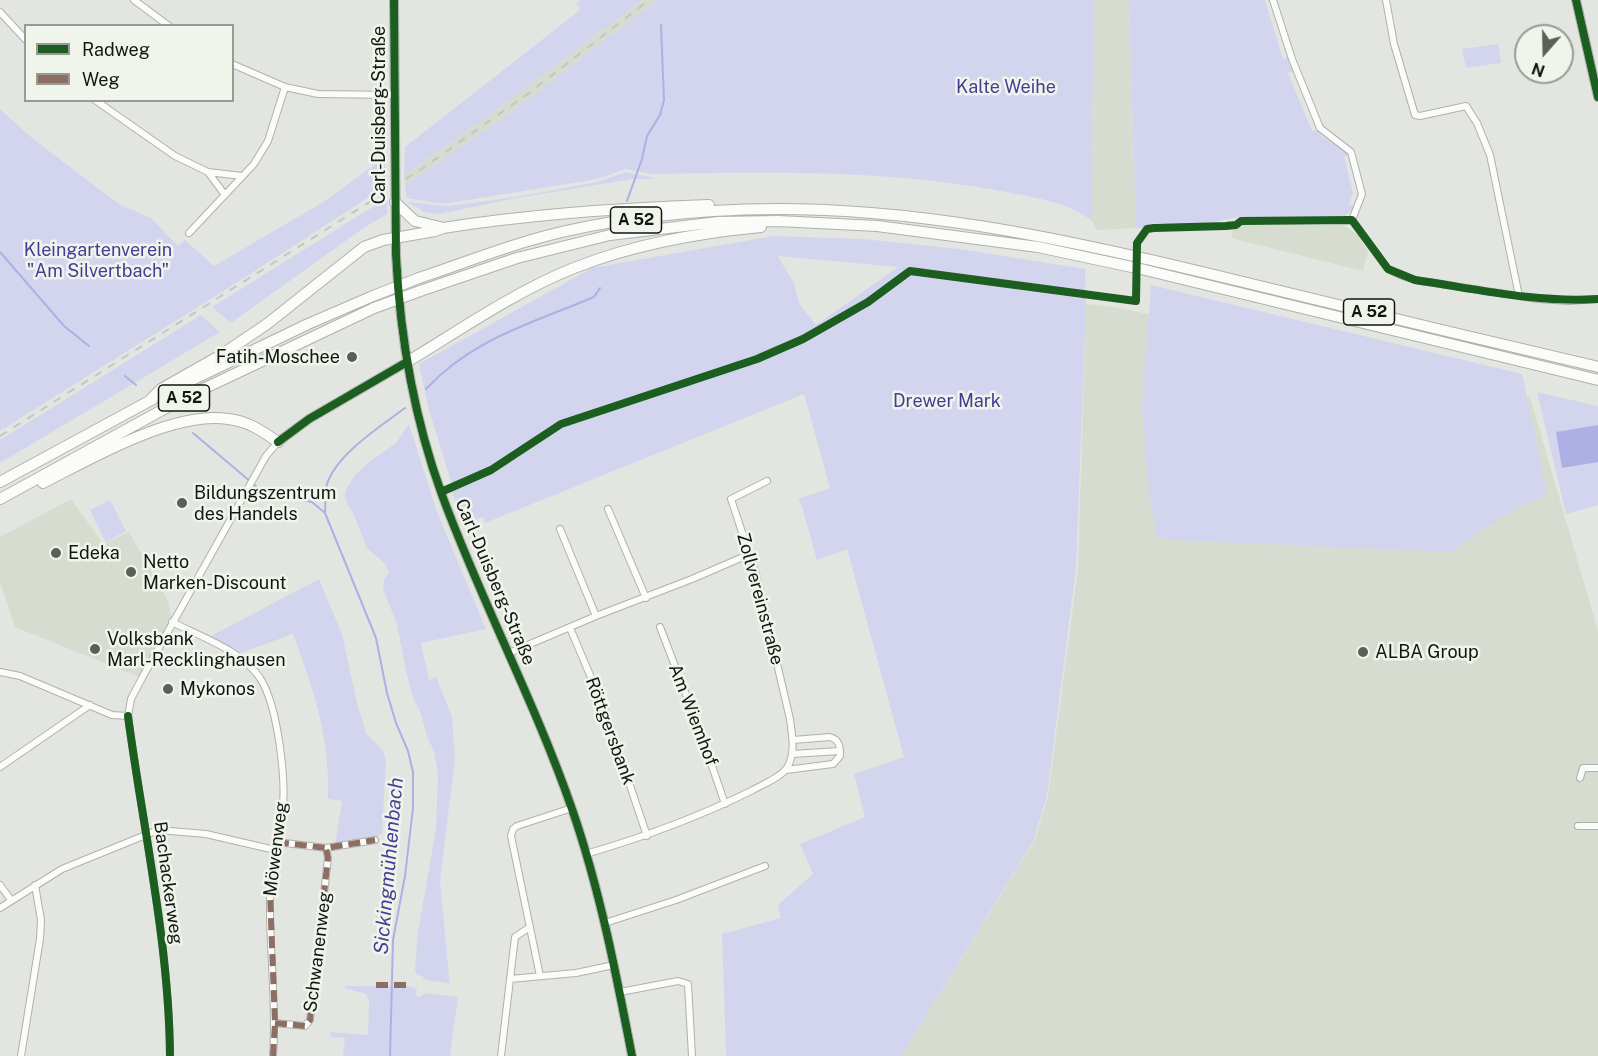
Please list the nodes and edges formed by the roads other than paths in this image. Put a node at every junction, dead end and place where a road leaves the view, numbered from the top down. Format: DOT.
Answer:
graph roads {
  1 [pos="134,0"];
  2 [pos="394,0"];
  3 [pos="1273,0"];
  4 [pos="1386,0"];
  5 [pos="1576,0"];
  6 [pos="0,12"];
  7 [pos="166,24"];
  8 [pos="24,38"];
  9 [pos="234,65"];
  10 [pos="285,87"];
  11 [pos="395,95"];
  12 [pos="1598,97"];
  13 [pos="98,102"];
  14 [pos="208,172"];
  15 [pos="242,176"];
  16 [pos="225,195"];
  17 [pos="395,202"];
  18 [pos="861,212"];
  19 [pos="778,221"];
  20 [pos="443,228"];
  21 [pos="189,233"];
  22 [pos="395,237"];
  23 [pos="1519,296"];
  24 [pos="1598,299"];
  25 [pos="407,362"];
  26 [pos="1598,368"];
  27 [pos="1598,380"];
  28 [pos="148,402"];
  29 [pos="278,442"];
  30 [pos="767,481"];
  31 [pos="0,482"];
  32 [pos="0,499"];
  33 [pos="0,505"];
  34 [pos="608,509"];
  35 [pos="560,529"];
  36 [pos="750,554"];
  37 [pos="646,598"];
  38 [pos="596,616"];
  39 [pos="172,622"];
  40 [pos="660,627"];
  41 [pos="570,628"];
  42 [pos="509,653"];
  43 [pos="0,672"];
  44 [pos="90,705"];
  45 [pos="128,716"];
  46 [pos="793,740"];
  47 [pos="840,751"];
  48 [pos="792,754"];
  49 [pos="0,767"];
  50 [pos="1598,768"];
  51 [pos="786,770"];
  52 [pos="1580,778"];
  53 [pos="725,804"];
  54 [pos="572,808"];
  55 [pos="1578,826"];
  56 [pos="1598,826"];
  57 [pos="147,833"];
  58 [pos="647,836"];
  59 [pos="375,840"];
  60 [pos="277,842"];
  61 [pos="326,848"];
  62 [pos="275,850"];
  63 [pos="586,854"];
  64 [pos="765,866"];
  65 [pos="0,885"];
  66 [pos="35,885"];
  67 [pos="11,900"];
  68 [pos="0,908"];
  69 [pos="604,923"];
  70 [pos="530,927"];
  71 [pos="614,965"];
  72 [pos="540,976"];
  73 [pos="510,979"];
  74 [pos="620,992"];
  75 [pos="275,1023"];
  76 [pos="21,1056"];
  77 [pos="170,1056"];
  78 [pos="273,1056"];
  79 [pos="501,1056"];
  80 [pos="632,1056"];
  81 [pos="692,1056"];
  1 -- 7 [label="street"];
  2 -- 11 [label="main road, Carl-Duisberg-Straße"];
  3 -- 23 [label="street"];
  4 -- 23 [label="street"];
  5 -- 12 [label="main road"];
  6 -- 8 [label="street"];
  9 -- 10 [label="street"];
  10 -- 11 [label="street"];
  10 -- 15 [label="street"];
  11 -- 17 [label="main road, Carl-Duisberg-Straße"];
  13 -- 14 [label="street"];
  14 -- 15 [label="street"];
  14 -- 16 [label="street"];
  15 -- 16 [label="street"];
  16 -- 21 [label="street"];
  17 -- 20 [label="highway"];
  17 -- 22 [label="main road, Carl-Duisberg-Straße"];
  18 -- 20 [label="highway"];
  18 -- 26 [label="highway, A 52"];
  18 -- 28 [label="highway, A 52, bridge"];
  19 -- 25 [label="highway"];
  19 -- 27 [label="highway, A 52"];
  19 -- 32 [label="highway, A 52, bridge"];
  20 -- 22 [label="highway"];
  22 -- 25 [label="main road, Carl-Duisberg-Straße"];
  22 -- 28 [label="highway"];
  23 -- 24 [label="street"];
  25 -- 29 [label="main road, Bachackerweg"];
  25 -- 42 [label="main road, Carl-Duisberg-Straße"];
  28 -- 31 [label="highway, A 52"];
  29 -- 33 [label="highway"];
  29 -- 39 [label="street, Bachackerweg"];
  30 -- 36 [label="street, Zollvereinstraße"];
  34 -- 37 [label="street"];
  35 -- 38 [label="street"];
  36 -- 37 [label="street"];
  36 -- 46 [label="street, Zollvereinstraße"];
  37 -- 38 [label="street"];
  38 -- 41 [label="street"];
  39 -- 45 [label="street, Bachackerweg"];
  39 -- 60 [label="street, Möwenweg"];
  40 -- 53 [label="street, Am Wiemhof"];
  41 -- 42 [label="street"];
  41 -- 58 [label="street, Röttgersbank"];
  42 -- 54 [label="main road, Carl-Duisberg-Straße"];
  43 -- 44 [label="street"];
  44 -- 45 [label="street"];
  44 -- 49 [label="street"];
  45 -- 57 [label="street, Bachackerweg"];
  46 -- 47 [label="street"];
  46 -- 48 [label="street, Zollvereinstraße"];
  47 -- 48 [label="street"];
  47 -- 51 [label="street"];
  48 -- 51 [label="street, Zollvereinstraße"];
  50 -- 52 [label="street"];
  51 -- 53 [label="street"];
  53 -- 58 [label="street"];
  54 -- 63 [label="main road, Carl-Duisberg-Straße"];
  54 -- 70 [label="street"];
  55 -- 56 [label="street"];
  57 -- 62 [label="street"];
  57 -- 66 [label="street"];
  57 -- 77 [label="street, Bachackerweg"];
  58 -- 63 [label="street"];
  59 -- 61 [label="street"];
  60 -- 61 [label="street"];
  60 -- 62 [label="street, Möwenweg"];
  61 -- 75 [label="street, Schwanenweg"];
  62 -- 75 [label="street, Möwenweg"];
  63 -- 69 [label="main road, Carl-Duisberg-Straße"];
  64 -- 69 [label="street"];
  65 -- 67 [label="street"];
  66 -- 67 [label="street"];
  66 -- 76 [label="street"];
  67 -- 68 [label="street"];
  69 -- 71 [label="main road, Carl-Duisberg-Straße"];
  70 -- 72 [label="street"];
  70 -- 73 [label="street"];
  71 -- 72 [label="street"];
  71 -- 74 [label="main road, Carl-Duisberg-Straße"];
  72 -- 73 [label="street"];
  73 -- 79 [label="street"];
  74 -- 80 [label="main road, Carl-Duisberg-Straße"];
  74 -- 81 [label="street"];
  75 -- 78 [label="street, Möwenweg"];
}
